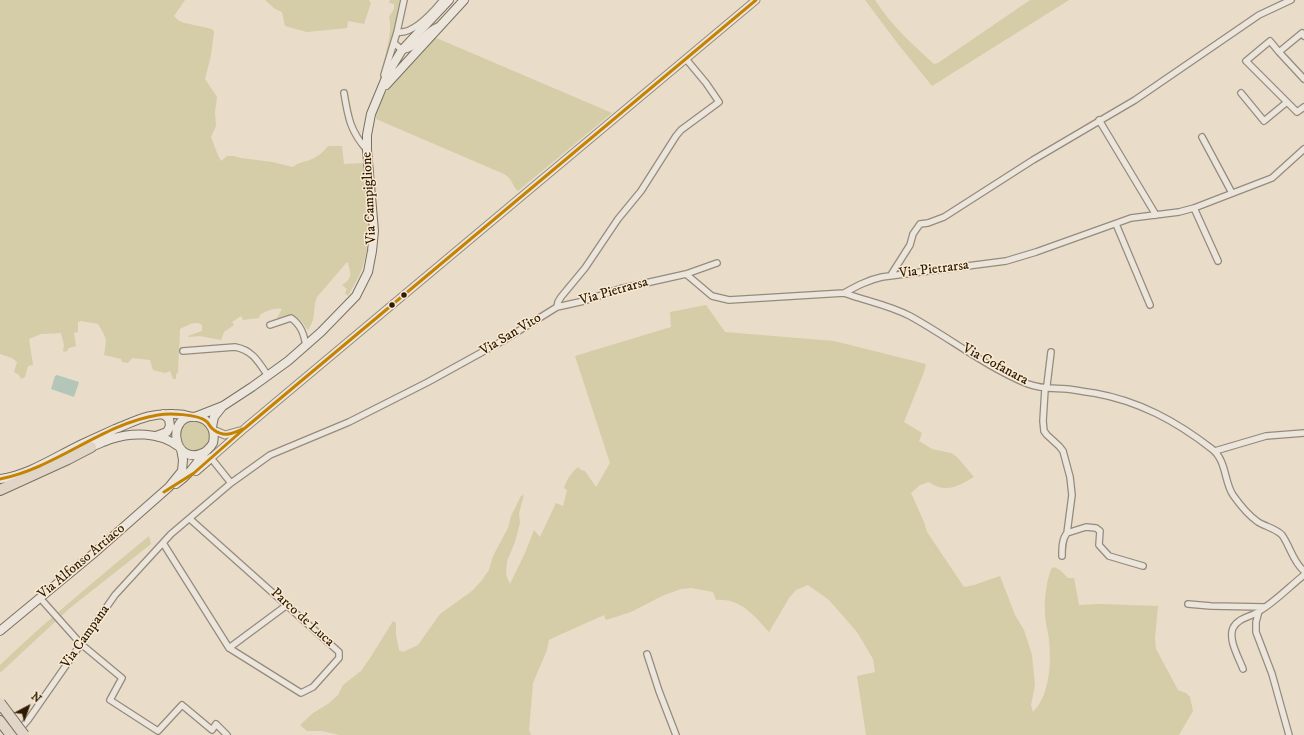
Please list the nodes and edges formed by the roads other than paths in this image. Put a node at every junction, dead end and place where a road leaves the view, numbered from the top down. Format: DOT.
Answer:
graph roads {
  1 [pos="404,0"];
  2 [pos="443,0"];
  3 [pos="449,0"];
  4 [pos="464,0"];
  5 [pos="756,0"];
  6 [pos="1291,0"];
  7 [pos="441,26"];
  8 [pos="397,32"];
  9 [pos="1304,36"];
  10 [pos="394,43"];
  11 [pos="402,50"];
  12 [pos="1279,52"];
  13 [pos="686,59"];
  14 [pos="1304,79"];
  15 [pos="380,92"];
  16 [pos="344,93"];
  17 [pos="1241,94"];
  18 [pos="1287,102"];
  19 [pos="1304,107"];
  20 [pos="1099,120"];
  21 [pos="1202,137"];
  22 [pos="1304,149"];
  23 [pos="367,150"];
  24 [pos="1232,193"];
  25 [pos="1194,208"];
  26 [pos="1156,214"];
  27 [pos="1116,224"];
  28 [pos="1218,261"];
  29 [pos="717,263"];
  30 [pos="686,274"];
  31 [pos="891,275"];
  32 [pos="844,293"];
  33 [pos="1150,305"];
  34 [pos="557,307"];
  35 [pos="270,325"];
  36 [pos="306,346"];
  37 [pos="183,351"];
  38 [pos="1051,352"];
  39 [pos="268,376"];
  40 [pos="1045,389"];
  41 [pos="223,406"];
  42 [pos="163,414"];
  43 [pos="193,417"];
  44 [pos="138,419"];
  45 [pos="212,428"];
  46 [pos="245,428"];
  47 [pos="143,434"];
  48 [pos="1304,434"];
  49 [pos="155,436"];
  50 [pos="91,447"];
  51 [pos="180,448"];
  52 [pos="1215,451"];
  53 [pos="66,453"];
  54 [pos="208,454"];
  55 [pos="0,479"];
  56 [pos="231,483"];
  57 [pos="0,490"];
  58 [pos="164,492"];
  59 [pos="190,518"];
  60 [pos="1068,533"];
  61 [pos="163,543"];
  62 [pos="1062,556"];
  63 [pos="1143,566"];
  64 [pos="1304,571"];
  65 [pos="1304,576"];
  66 [pos="43,601"];
  67 [pos="1188,604"];
  68 [pos="287,605"];
  69 [pos="1264,607"];
  70 [pos="1259,611"];
  71 [pos="0,631"];
  72 [pos="81,644"];
  73 [pos="229,648"];
  74 [pos="647,654"];
  75 [pos="1243,669"];
  76 [pos="0,703"];
  77 [pos="0,721"];
  78 [pos="11,735"];
  79 [pos="16,735"];
  80 [pos="24,735"];
  81 [pos="227,735"];
  82 [pos="676,735"];
  83 [pos="1289,735"];
  1 -- 8 [label="street, Via Campiglione"];
  2 -- 8 [label="street"];
  3 -- 11 [label="main road"];
  4 -- 7 [label="main road"];
  5 -- 13 [label="street"];
  6 -- 20 [label="street"];
  7 -- 11 [label="street"];
  7 -- 15 [label="main road"];
  8 -- 10 [label="street, Via Campiglione"];
  9 -- 12 [label="street"];
  10 -- 11 [label="street"];
  10 -- 15 [label="street, Via Campiglione"];
  11 -- 15 [label="main road"];
  12 -- 14 [label="street"];
  12 -- 18 [label="street"];
  13 -- 34 [label="street, Via San Vito"];
  13 -- 46 [label="street"];
  15 -- 23 [label="main road, Via Campiglione"];
  16 -- 23 [label="street"];
  17 -- 18 [label="street"];
  18 -- 19 [label="street"];
  20 -- 26 [label="street"];
  20 -- 31 [label="street"];
  21 -- 24 [label="street"];
  22 -- 24 [label="street, Via Pietrarsa"];
  23 -- 36 [label="main road, Via Campiglione"];
  24 -- 25 [label="street, Via Pietrarsa"];
  25 -- 26 [label="street, Via Pietrarsa"];
  25 -- 28 [label="street"];
  26 -- 27 [label="street, Via Pietrarsa"];
  27 -- 31 [label="street, Via Pietrarsa"];
  27 -- 33 [label="street"];
  29 -- 30 [label="street"];
  30 -- 32 [label="street, Via Pietrarsa"];
  30 -- 34 [label="street, Via Pietrarsa"];
  31 -- 32 [label="street, Via Pietrarsa"];
  32 -- 40 [label="street, Via Cofanara"];
  34 -- 56 [label="street, Via San Vito"];
  35 -- 36 [label="street"];
  36 -- 39 [label="main road, Via Campiglione"];
  37 -- 39 [label="street"];
  38 -- 40 [label="street"];
  39 -- 41 [label="main road, Via Campiglione"];
  40 -- 52 [label="street, Via Cofanara"];
  40 -- 60 [label="street"];
  41 -- 43 [label="main road, Via Campiglione"];
  41 -- 45 [label="main road, Via Campiglione"];
  42 -- 43 [label="main road"];
  42 -- 44 [label="main road"];
  42 -- 49 [label="main road"];
  43 -- 45 [label="main road"];
  43 -- 51 [label="main road"];
  44 -- 47 [label="main road"];
  44 -- 53 [label="main road"];
  45 -- 46 [label="street"];
  45 -- 54 [label="main road"];
  46 -- 54 [label="street"];
  47 -- 49 [label="main road"];
  47 -- 50 [label="main road"];
  48 -- 52 [label="street"];
  49 -- 51 [label="main road"];
  50 -- 53 [label="main road"];
  50 -- 57 [label="highway"];
  51 -- 54 [label="main road"];
  51 -- 58 [label="main road"];
  52 -- 64 [label="street, Via Cofanara"];
  53 -- 55 [label="main road"];
  54 -- 56 [label="street"];
  54 -- 58 [label="main road"];
  56 -- 59 [label="street, Via San Vito"];
  58 -- 66 [label="main road, Via Alfonso Artiaco"];
  59 -- 61 [label="street, Via Campana"];
  59 -- 68 [label="street, Parco de Luca"];
  60 -- 62 [label="street"];
  60 -- 63 [label="street"];
  61 -- 72 [label="street, Via Campana"];
  61 -- 73 [label="street, Parco de Luca"];
  65 -- 69 [label="street"];
  66 -- 71 [label="main road, Via Alfonso Artiaco"];
  66 -- 72 [label="street"];
  67 -- 69 [label="street"];
  68 -- 73 [label="street"];
  68 -- 73 [label="street, Parco de Luca"];
  69 -- 70 [label="street"];
  70 -- 75 [label="street"];
  70 -- 83 [label="street"];
  72 -- 79 [label="street, Via Campana"];
  72 -- 81 [label="street"];
  74 -- 82 [label="street"];
  76 -- 80 [label="highway, bridge"];
  77 -- 78 [label="highway"];
}
